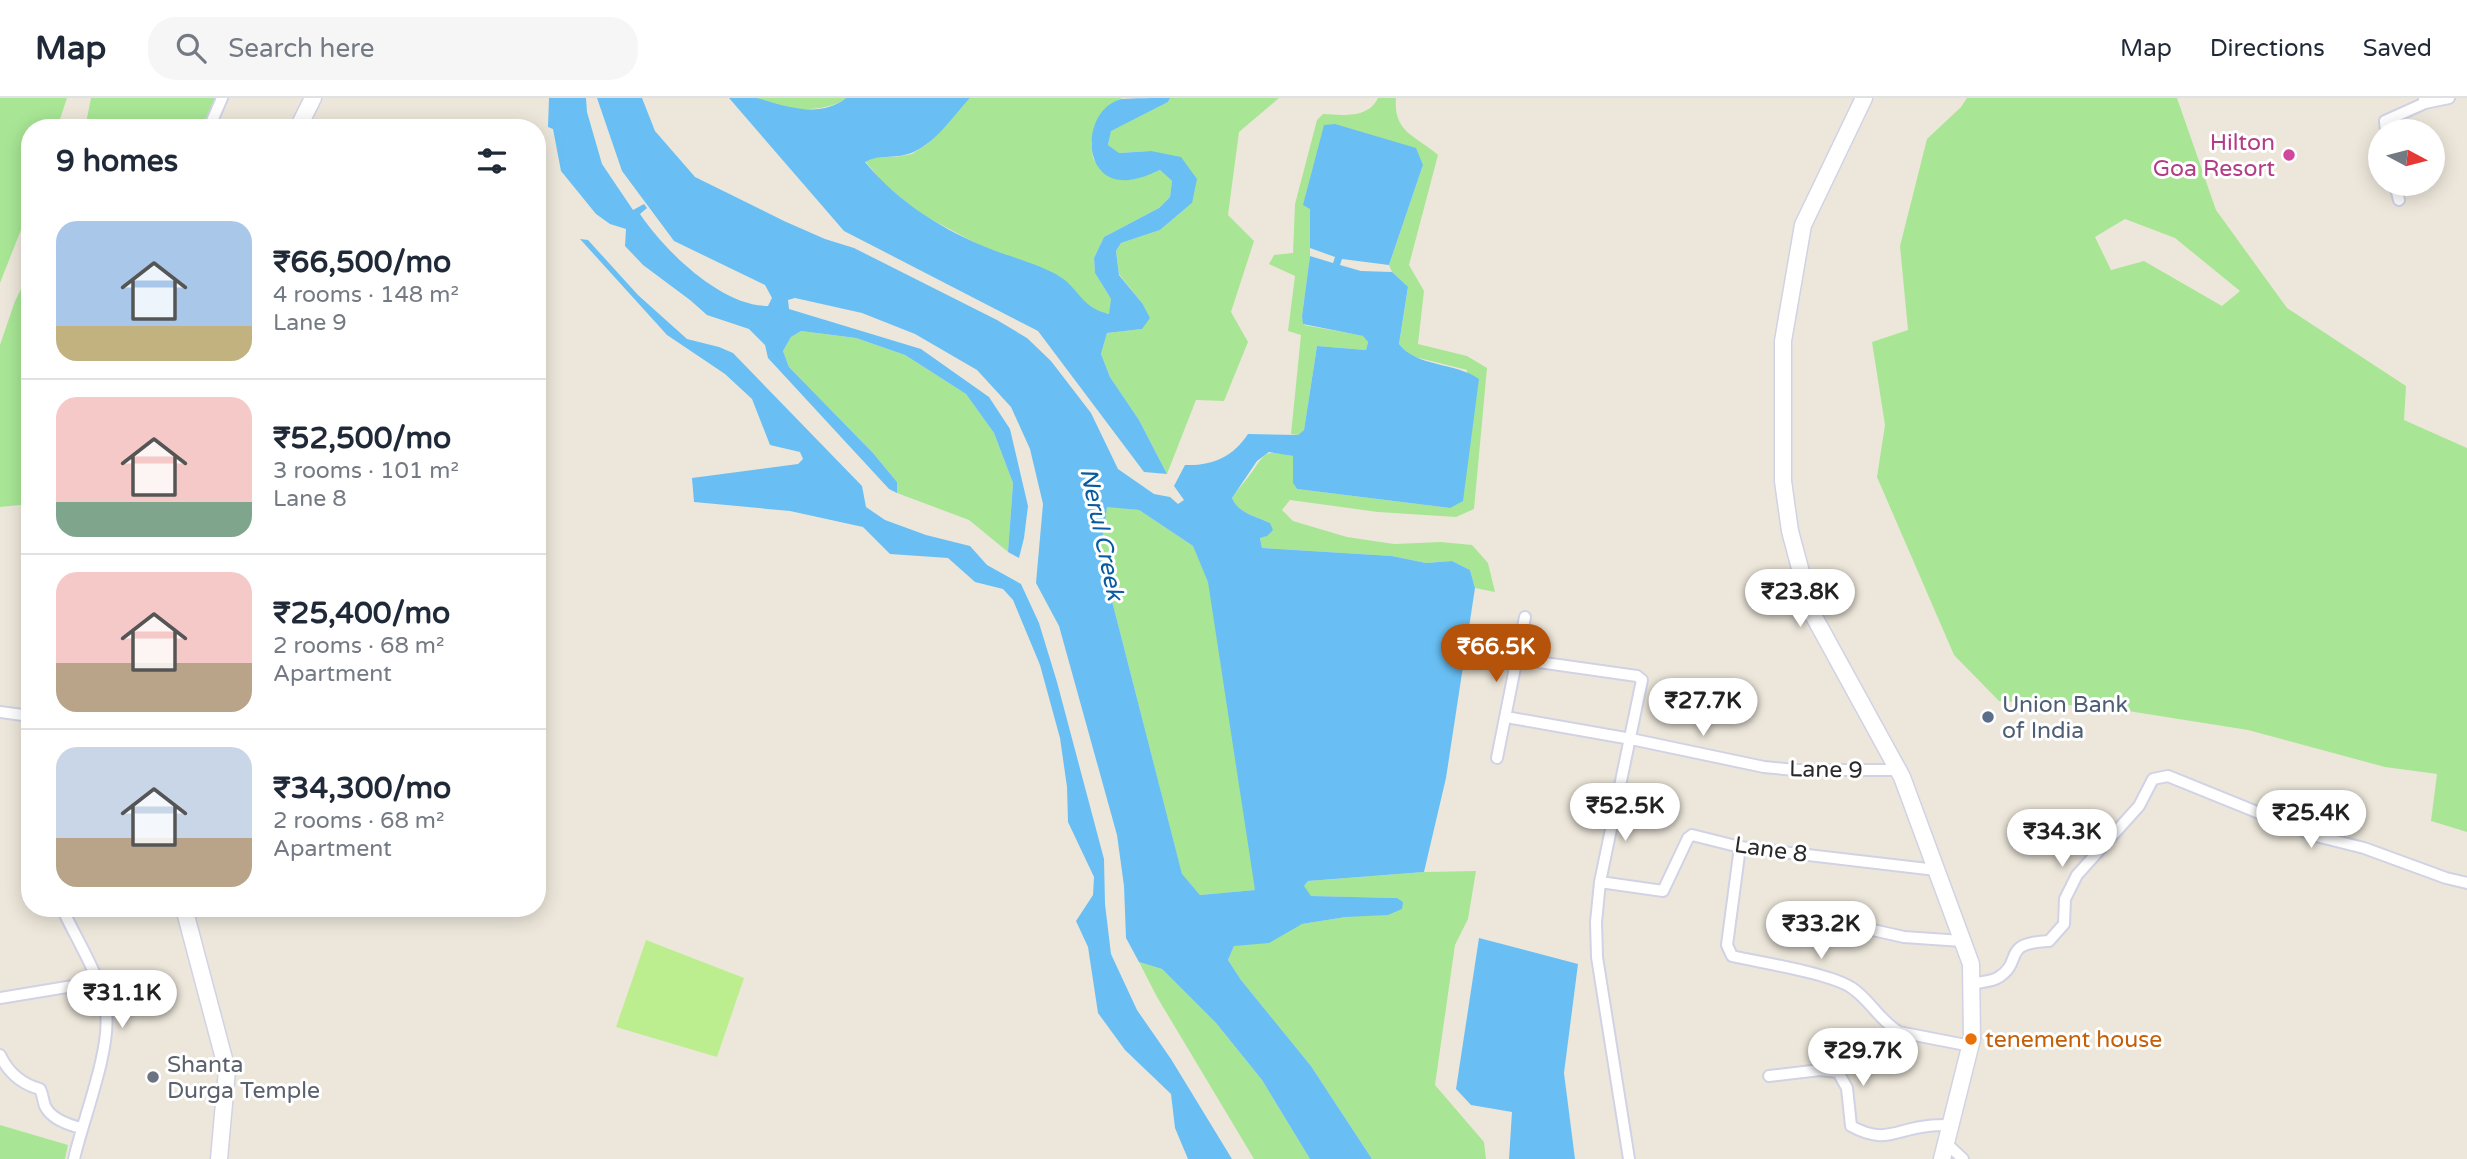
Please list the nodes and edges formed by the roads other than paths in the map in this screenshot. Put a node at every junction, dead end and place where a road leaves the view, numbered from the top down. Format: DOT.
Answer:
graph roads {
  1 [pos="222,98"];
  2 [pos="313,98"];
  3 [pos="1864,98"];
  4 [pos="2449,98"];
  5 [pos="2424,101"];
  6 [pos="213,119"];
  7 [pos="302,119"];
  8 [pos="2389,119"];
  9 [pos="2398,196"];
  10 [pos="2399,200"];
  11 [pos="1525,617"];
  12 [pos="1517,659"];
  13 [pos="0,712"];
  14 [pos="21,715"];
  15 [pos="1506,718"];
  16 [pos="1632,738"];
  17 [pos="1497,758"];
  18 [pos="1898,771"];
  19 [pos="1740,847"];
  20 [pos="1936,870"];
  21 [pos="1600,882"];
  22 [pos="2467,883"];
  23 [pos="1840,908"];
  24 [pos="66,917"];
  25 [pos="186,917"];
  26 [pos="1962,941"];
  27 [pos="97,982"];
  28 [pos="1971,984"];
  29 [pos="0,998"];
  30 [pos="1970,1046"];
  31 [pos="0,1055"];
  32 [pos="1769,1076"];
  33 [pos="1951,1125"];
  34 [pos="81,1128"];
  35 [pos="1944,1151"];
  36 [pos="74,1159"];
  37 [pos="219,1159"];
  38 [pos="1629,1159"];
  39 [pos="1963,1159"];
  1 -- 6 [label="street"];
  2 -- 7 [label="main road"];
  3 -- 18 [label="main road"];
  4 -- 5 [label="street"];
  5 -- 8 [label="street"];
  9 -- 10 [label="street"];
  11 -- 12 [label="street"];
  12 -- 15 [label="street"];
  12 -- 16 [label="street"];
  13 -- 14 [label="street"];
  15 -- 16 [label="street, Lane 9"];
  15 -- 17 [label="street"];
  16 -- 18 [label="street, Lane 9"];
  16 -- 21 [label="street"];
  18 -- 20 [label="main road"];
  19 -- 20 [label="street, Lane 8"];
  19 -- 21 [label="street, Lane 8"];
  19 -- 30 [label="street"];
  20 -- 26 [label="main road"];
  21 -- 38 [label="street"];
  22 -- 28 [label="street"];
  23 -- 26 [label="street"];
  24 -- 27 [label="street"];
  25 -- 37 [label="main road"];
  26 -- 28 [label="main road"];
  27 -- 29 [label="street"];
  27 -- 34 [label="street"];
  28 -- 30 [label="main road"];
  30 -- 33 [label="main road"];
  31 -- 34 [label="street"];
  32 -- 33 [label="street"];
  33 -- 35 [label="main road"];
  34 -- 36 [label="street"];
  35 -- 39 [label="street"];
}
